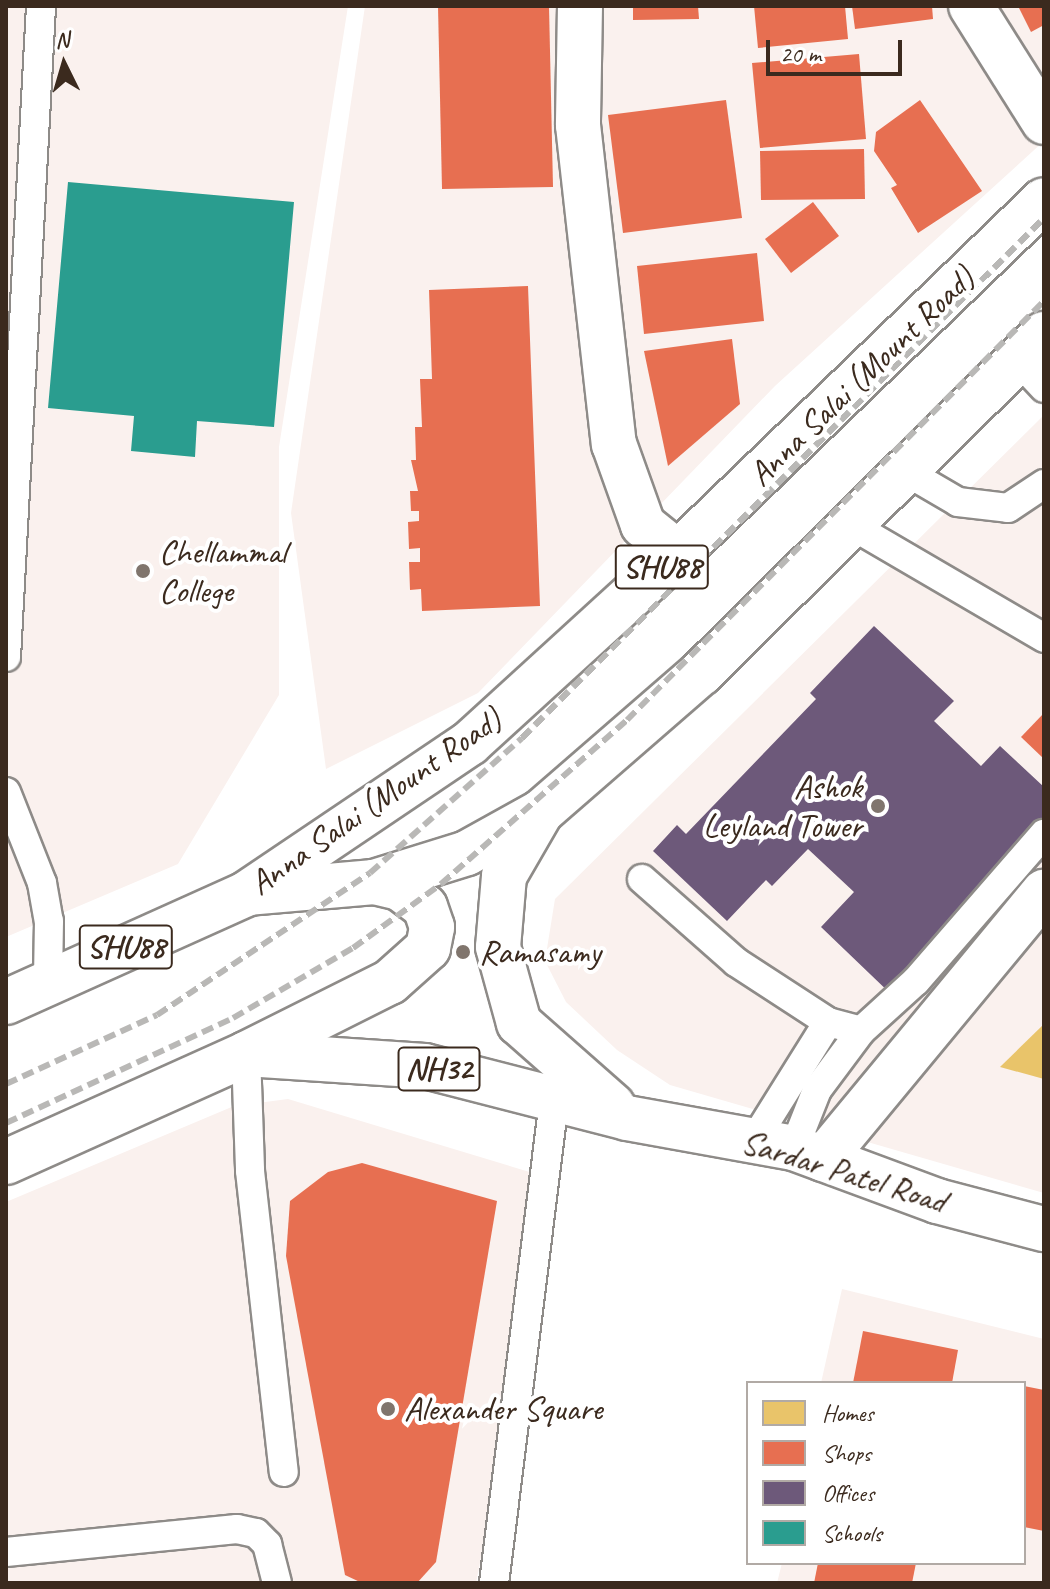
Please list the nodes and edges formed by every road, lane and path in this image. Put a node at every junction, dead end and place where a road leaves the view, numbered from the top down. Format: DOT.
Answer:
graph roads {
  1 [pos="41,6"];
  2 [pos="580,6"];
  3 [pos="971,6"];
  4 [pos="1044,122"];
  5 [pos="1044,200"];
  6 [pos="1035,361"];
  7 [pos="905,471"];
  8 [pos="1044,484"];
  9 [pos="851,525"];
  10 [pos="678,553"];
  11 [pos="1044,638"];
  12 [pos="6,657"];
  13 [pos="6,792"];
  14 [pos="541,812"];
  15 [pos="1044,834"];
  16 [pos="642,879"];
  17 [pos="374,882"];
  18 [pos="1044,892"];
  19 [pos="246,894"];
  20 [pos="48,981"];
  21 [pos="6,1002"];
  22 [pos="828,1022"];
  23 [pos="861,1031"];
  24 [pos="246,1054"];
  25 [pos="555,1095"];
  26 [pos="627,1118"];
  27 [pos="791,1149"];
  28 [pos="6,1162"];
  29 [pos="1044,1229"];
  30 [pos="284,1472"];
  31 [pos="6,1552"];
  32 [pos="277,1583"];
  33 [pos="494,1583"];
  1 -- 12 [label="lane"];
  2 -- 10 [label="main road"];
  3 -- 4 [label="main road"];
  5 -- 10 [label="main road, Anna Salai (Mount Road) / SHU88"];
  6 -- 7 [label="main road, Anna Salai (Mount Road) / SHU88"];
  7 -- 8 [label="lane"];
  7 -- 9 [label="main road, Anna Salai (Mount Road) / SHU88"];
  9 -- 11 [label="lane"];
  9 -- 14 [label="main road, Anna Salai (Mount Road) / SHU88"];
  10 -- 19 [label="main road, Anna Salai (Mount Road) / SHU88"];
  13 -- 20 [label="lane"];
  14 -- 17 [label="main road, Anna Salai (Mount Road) / SHU88"];
  14 -- 26 [label="main road"];
  15 -- 23 [label="lane"];
  16 -- 22 [label="lane"];
  17 -- 19 [label="main road, SHU88"];
  17 -- 24 [label="main road, SHU88"];
  18 -- 27 [label="main road"];
  19 -- 20 [label="main road, Anna Salai (Mount Road) / SHU88"];
  20 -- 21 [label="main road, Anna Salai (Mount Road) / SHU88"];
  22 -- 23 [label="lane"];
  22 -- 27 [label="lane"];
  23 -- 27 [label="lane"];
  24 -- 25 [label="main road, NH32"];
  24 -- 28 [label="main road, SHU88"];
  24 -- 30 [label="lane"];
  25 -- 26 [label="main road, NH32"];
  25 -- 33 [label="lane"];
  26 -- 27 [label="main road, Sardar Patel Road"];
  27 -- 29 [label="main road, Sardar Patel Road"];
  31 -- 32 [label="lane"];
}
